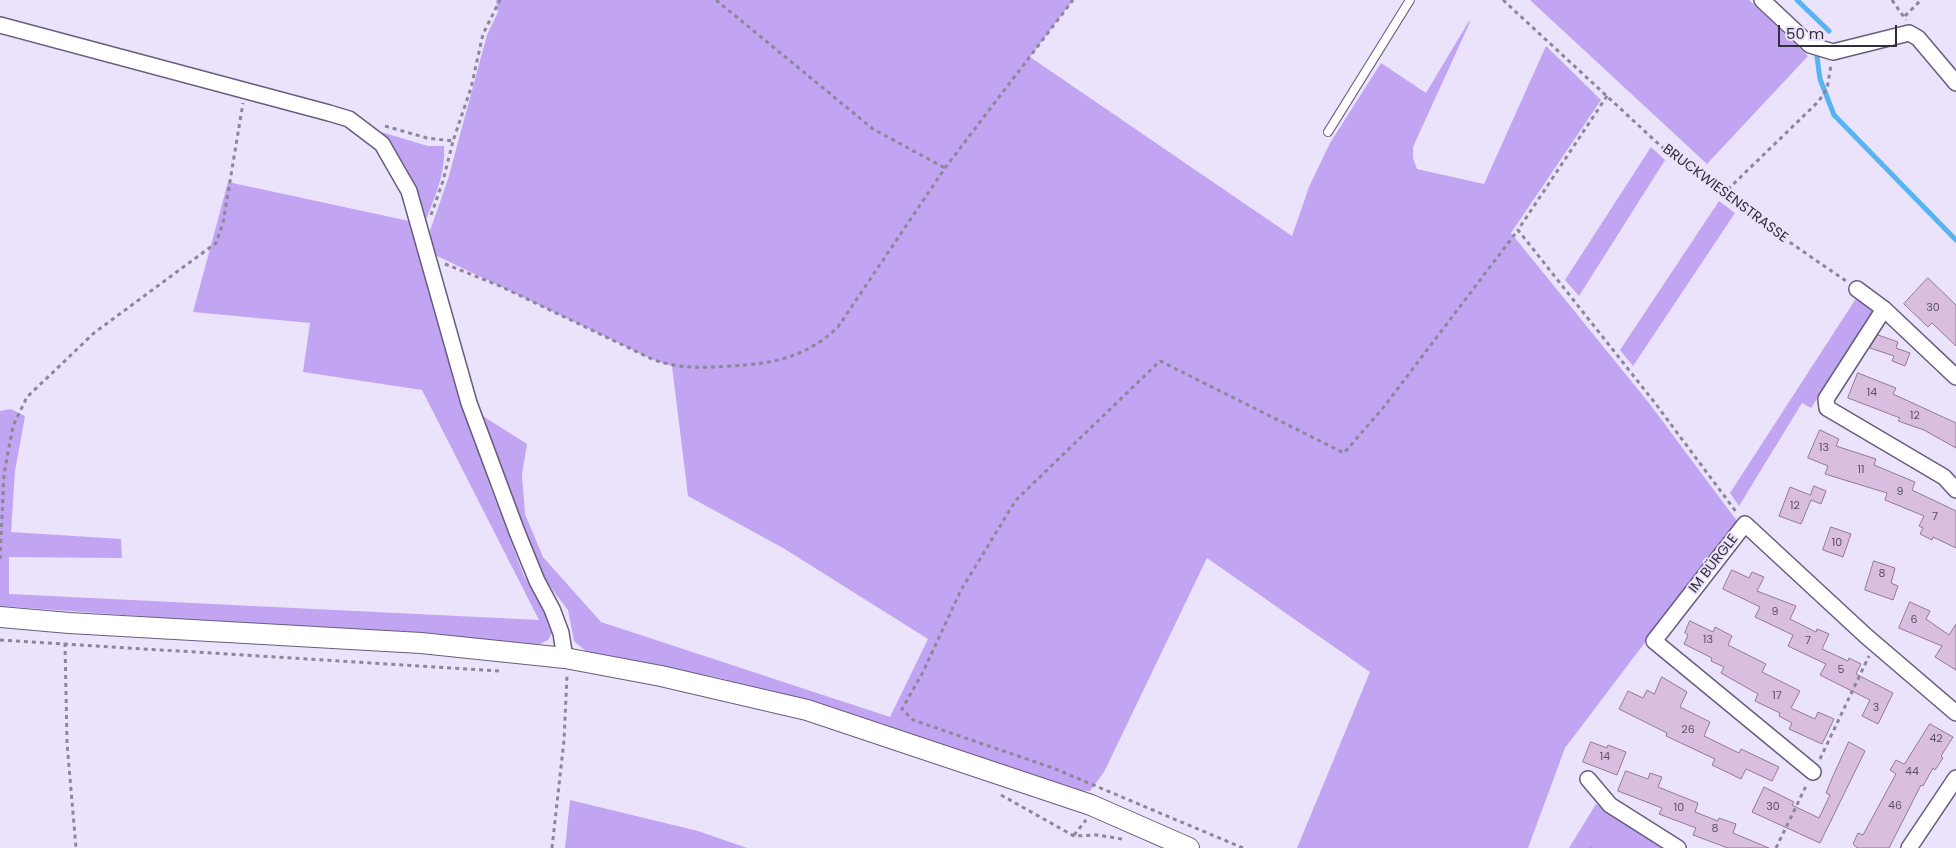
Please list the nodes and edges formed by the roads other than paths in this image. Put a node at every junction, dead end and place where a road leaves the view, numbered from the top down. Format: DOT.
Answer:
graph roads {
  1 [pos="1410,0"];
  2 [pos="1762,0"];
  3 [pos="0,25"];
  4 [pos="1956,83"];
  5 [pos="1328,132"];
  6 [pos="1858,289"];
  7 [pos="1884,309"];
  8 [pos="1956,377"];
  9 [pos="1956,490"];
  10 [pos="0,617"];
  11 [pos="566,666"];
  12 [pos="1956,713"];
  13 [pos="1813,772"];
  14 [pos="1956,778"];
  15 [pos="1588,779"];
  16 [pos="1189,848"];
  17 [pos="1678,848"];
  18 [pos="1909,848"];
  1 -- 5 [label="lane"];
  2 -- 4 [label="street"];
  3 -- 11 [label="street"];
  6 -- 7 [label="street"];
  7 -- 8 [label="street"];
  7 -- 9 [label="street"];
  10 -- 11 [label="street"];
  11 -- 16 [label="street"];
  12 -- 13 [label="street, IM BÜRGLE"];
  14 -- 18 [label="street"];
  15 -- 17 [label="street"];
}
